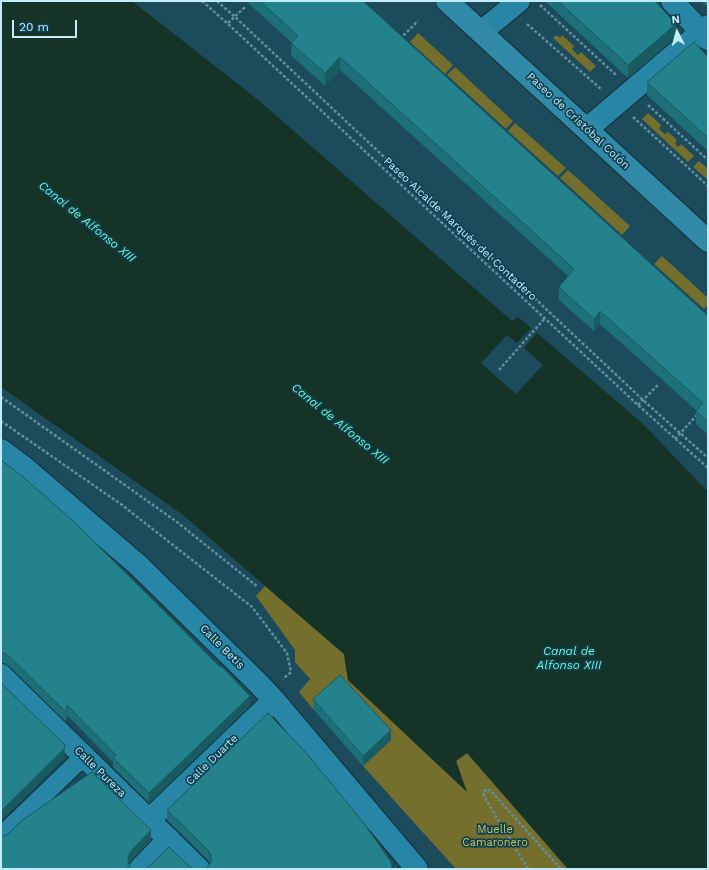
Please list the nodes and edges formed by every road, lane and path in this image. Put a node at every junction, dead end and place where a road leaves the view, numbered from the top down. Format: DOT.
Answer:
graph roads {
  1 [pos="202,1"];
  2 [pos="217,1"];
  3 [pos="447,1"];
  4 [pos="528,1"];
  5 [pos="672,1"];
  6 [pos="245,7"];
  7 [pos="235,17"];
  8 [pos="418,21"];
  9 [pos="228,24"];
  10 [pos="530,27"];
  11 [pos="481,32"];
  12 [pos="706,32"];
  13 [pos="399,40"];
  14 [pos="618,78"];
  15 [pos="602,90"];
  16 [pos="646,104"];
  17 [pos="635,119"];
  18 [pos="587,129"];
  19 [pos="708,160"];
  20 [pos="708,186"];
  21 [pos="708,241"];
  22 [pos="545,318"];
  23 [pos="499,370"];
  24 [pos="659,384"];
  25 [pos="1,397"];
  26 [pos="643,400"];
  27 [pos="638,405"];
  28 [pos="699,413"];
  29 [pos="1,421"];
  30 [pos="680,433"];
  31 [pos="675,439"];
  32 [pos="1,450"];
  33 [pos="708,458"];
  34 [pos="708,468"];
  35 [pos="258,587"];
  36 [pos="1,675"];
  37 [pos="282,680"];
  38 [pos="274,700"];
  39 [pos="84,756"];
  40 [pos="149,820"];
  41 [pos="1,836"];
  42 [pos="169,839"];
  43 [pos="140,869"];
  44 [pos="200,869"];
  45 [pos="417,869"];
  46 [pos="528,869"];
  47 [pos="561,869"];
  1 -- 9 [label="path, Paseo Alcalde Marqués del Contadero"];
  2 -- 7 [label="path"];
  3 -- 11 [label="main road, Paseo de Cristóbal Colón"];
  4 -- 11 [label="street"];
  4 -- 14 [label="path"];
  5 -- 12 [label="street"];
  6 -- 7 [label="path"];
  7 -- 9 [label="path"];
  7 -- 26 [label="path"];
  8 -- 13 [label="path"];
  9 -- 22 [label="path, Paseo Alcalde Marqués del Contadero"];
  10 -- 15 [label="path"];
  11 -- 18 [label="main road, Paseo de Cristóbal Colón"];
  12 -- 18 [label="street"];
  16 -- 19 [label="path"];
  17 -- 20 [label="path"];
  18 -- 21 [label="main road, Paseo de Cristóbal Colón"];
  22 -- 23 [label="path"];
  22 -- 27 [label="path, Paseo Alcalde Marqués del Contadero"];
  24 -- 26 [label="path"];
  25 -- 35 [label="path"];
  26 -- 27 [label="path"];
  26 -- 30 [label="path"];
  27 -- 31 [label="path, Paseo Alcalde Marqués del Contadero"];
  28 -- 30 [label="path"];
  29 -- 37 [label="path"];
  30 -- 31 [label="path"];
  30 -- 33 [label="path"];
  31 -- 34 [label="path, Paseo Alcalde Marqués del Contadero"];
  32 -- 38 [label="street, Calle Betis"];
  36 -- 39 [label="street, Calle Pureza"];
  38 -- 40 [label="street, Calle Duarte"];
  38 -- 45 [label="street, Calle Betis"];
  39 -- 40 [label="street, Calle Pureza"];
  39 -- 41 [label="street"];
  40 -- 42 [label="street, Calle Pureza"];
  42 -- 43 [label="street"];
  42 -- 44 [label="street, Calle Pureza"];
  46 -- 47 [label="path"];
}
